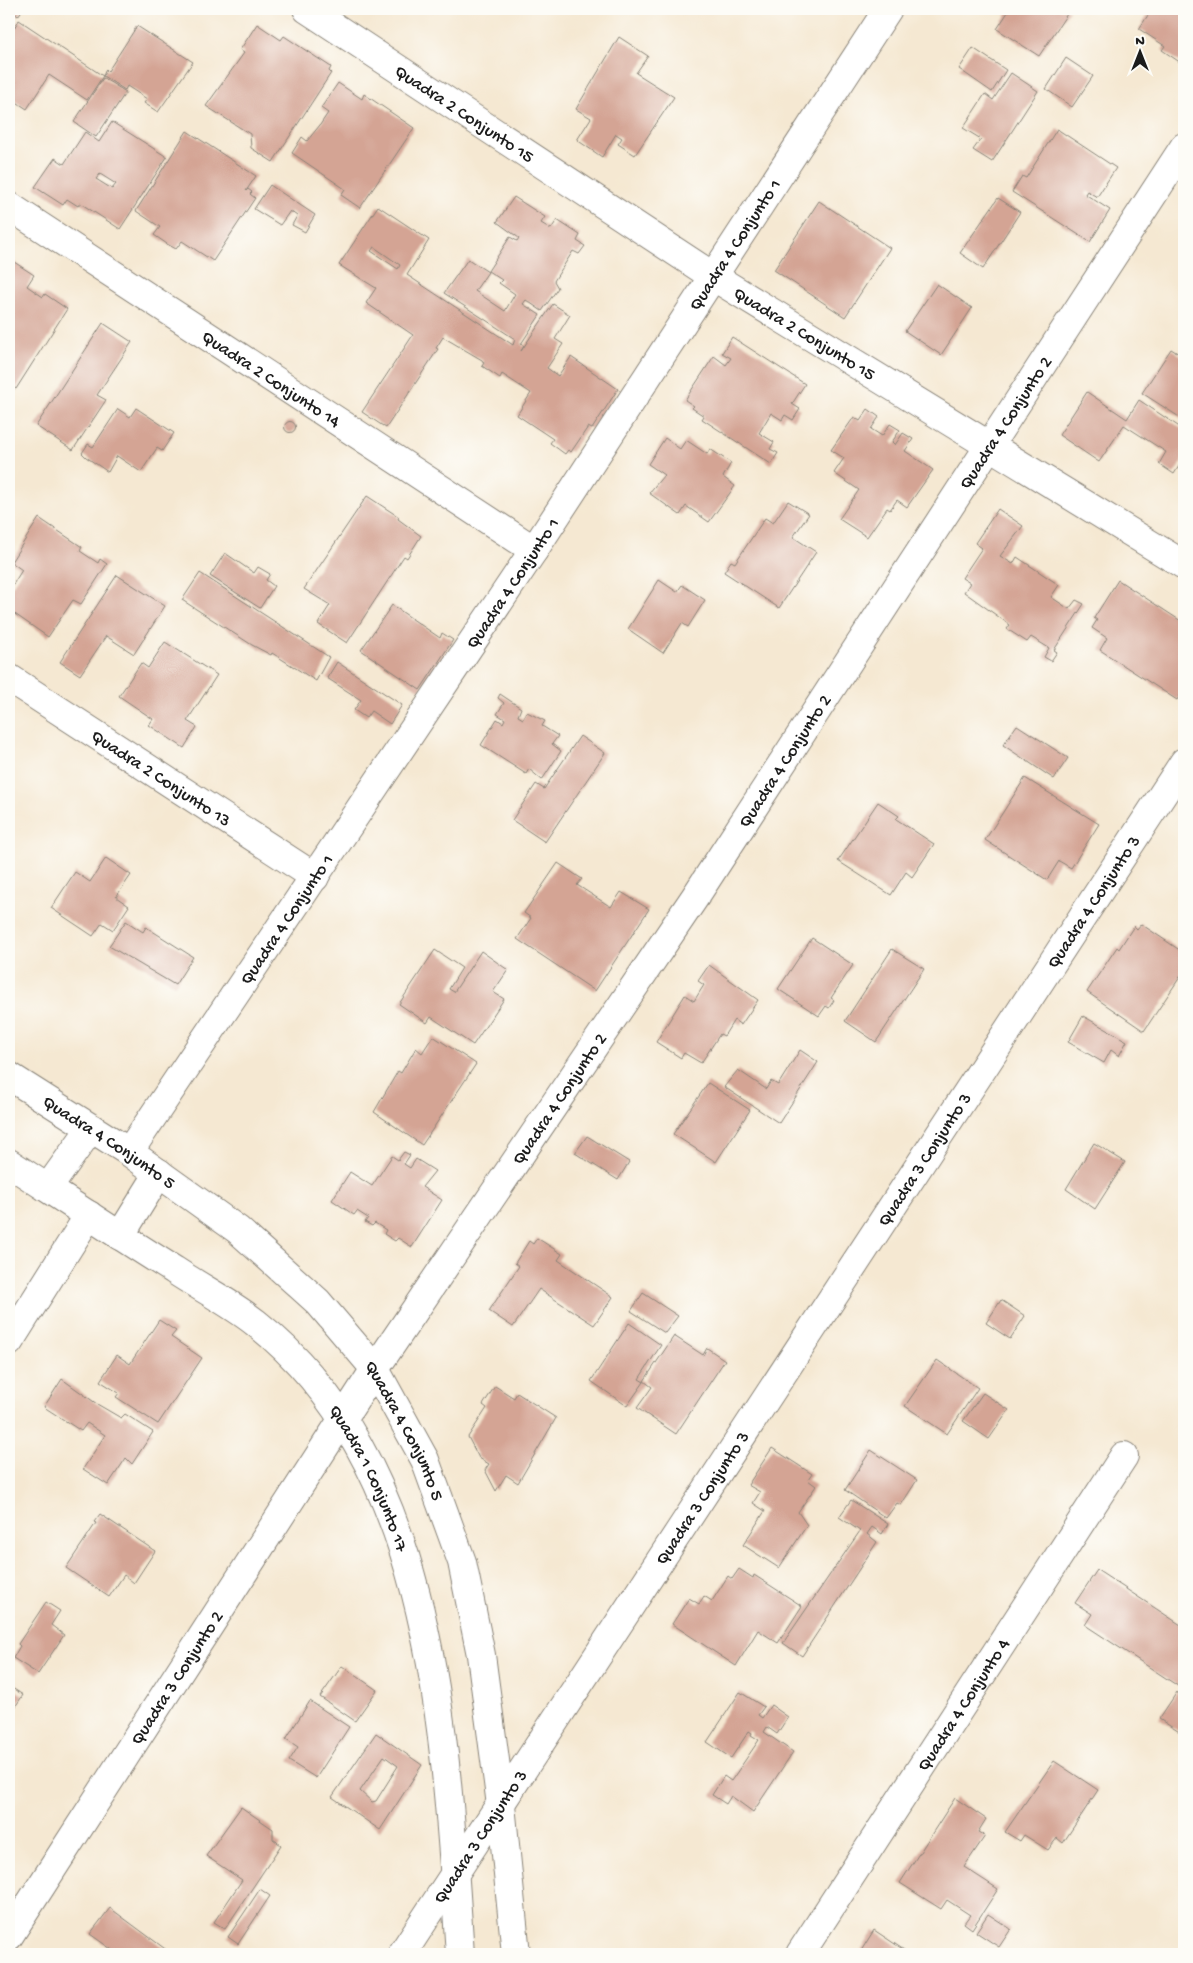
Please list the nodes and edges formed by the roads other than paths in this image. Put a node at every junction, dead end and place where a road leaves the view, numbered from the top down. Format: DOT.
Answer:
graph roads {
  1 [pos="307,9"];
  2 [pos="888,9"];
  3 [pos="1184,146"];
  4 [pos="9,206"];
  5 [pos="714,278"];
  6 [pos="989,447"];
  7 [pos="534,550"];
  8 [pos="1184,565"];
  9 [pos="9,678"];
  10 [pos="1184,762"];
  11 [pos="315,877"];
  12 [pos="1001,1040"];
  13 [pos="9,1076"];
  14 [pos="91,1128"];
  15 [pos="129,1152"];
  16 [pos="9,1163"];
  17 [pos="159,1173"];
  18 [pos="48,1188"];
  19 [pos="89,1215"];
  20 [pos="120,1236"];
  21 [pos="18,1308"];
  22 [pos="9,1342"];
  23 [pos="375,1369"];
  24 [pos="343,1419"];
  25 [pos="1124,1456"];
  26 [pos="501,1805"];
  27 [pos="454,1873"];
  28 [pos="9,1936"];
  29 [pos="402,1954"];
  30 [pos="460,1954"];
  31 [pos="516,1954"];
  32 [pos="800,1954"];
  1 -- 5 [label="street, Quadra 2 Conjunto 15"];
  2 -- 5 [label="street, Quadra 4 Conjunto 1"];
  3 -- 6 [label="street, Quadra 4 Conjunto 2"];
  4 -- 7 [label="street, Quadra 2 Conjunto 14"];
  5 -- 6 [label="street, Quadra 2 Conjunto 15"];
  5 -- 7 [label="street, Quadra 4 Conjunto 1"];
  6 -- 8 [label="street, Quadra 2 Conjunto 15"];
  6 -- 23 [label="street, Quadra 4 Conjunto 2"];
  7 -- 11 [label="street, Quadra 4 Conjunto 1"];
  9 -- 11 [label="street, Quadra 2 Conjunto 13"];
  10 -- 12 [label="street, Quadra 4 Conjunto 3"];
  11 -- 15 [label="street, Quadra 4 Conjunto 1"];
  12 -- 26 [label="street, Quadra 3 Conjunto 3"];
  13 -- 14 [label="street, Quadra 4 Conjunto 5"];
  14 -- 15 [label="street, Quadra 4 Conjunto 5"];
  14 -- 18 [label="street"];
  15 -- 17 [label="street, Quadra 4 Conjunto 5"];
  16 -- 18 [label="street, Quadra 1 Conjunto 17"];
  17 -- 20 [label="street"];
  17 -- 23 [label="street, Quadra 4 Conjunto 5"];
  18 -- 19 [label="street, Quadra 1 Conjunto 17"];
  19 -- 20 [label="street, Quadra 1 Conjunto 17"];
  19 -- 21 [label="street"];
  20 -- 24 [label="street, Quadra 1 Conjunto 17"];
  21 -- 22 [label="street"];
  23 -- 24 [label="street, Quadra 4 Conjunto 2"];
  23 -- 26 [label="street, Quadra 4 Conjunto 5"];
  24 -- 27 [label="street, Quadra 1 Conjunto 17"];
  24 -- 28 [label="street, Quadra 3 Conjunto 2"];
  25 -- 32 [label="street, Quadra 4 Conjunto 4"];
  26 -- 27 [label="street, Quadra 3 Conjunto 3"];
  26 -- 31 [label="street, Quadra 4 Conjunto 5"];
  27 -- 29 [label="street, Quadra 3 Conjunto 3"];
  27 -- 30 [label="street, Quadra 1 Conjunto 17"];
}
